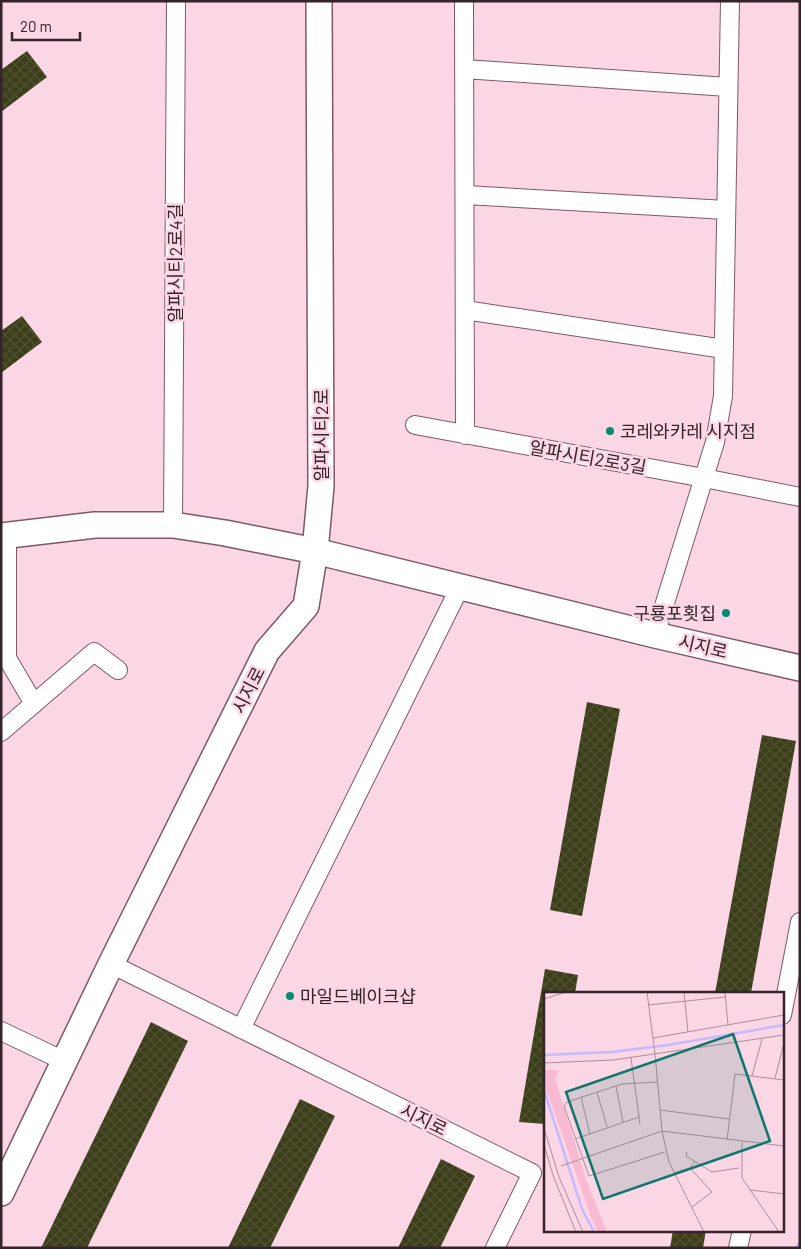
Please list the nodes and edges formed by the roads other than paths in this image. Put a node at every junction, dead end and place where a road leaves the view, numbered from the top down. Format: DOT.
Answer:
graph roads {
  1 [pos="176,1"];
  2 [pos="319,1"];
  3 [pos="464,1"];
  4 [pos="730,1"];
  5 [pos="464,69"];
  6 [pos="728,87"];
  7 [pos="465,195"];
  8 [pos="726,210"];
  9 [pos="465,310"];
  10 [pos="724,348"];
  11 [pos="415,425"];
  12 [pos="465,434"];
  13 [pos="704,478"];
  14 [pos="800,497"];
  15 [pos="173,525"];
  16 [pos="4,535"];
  17 [pos="315,551"];
  18 [pos="460,587"];
  19 [pos="655,634"];
  20 [pos="4,659"];
  21 [pos="800,668"];
  22 [pos="118,670"];
  23 [pos="34,704"];
  24 [pos="1,732"];
  25 [pos="800,922"];
  26 [pos="111,964"];
  27 [pos="784,1005"];
  28 [pos="241,1029"];
  29 [pos="1,1031"];
  30 [pos="64,1061"];
  31 [pos="1,1193"];
  32 [pos="742,1232"];
  33 [pos="495,1248"];
  34 [pos="738,1248"];
  1 -- 15 [label="street, 알파시티2로4길"];
  2 -- 17 [label="street, 알파시티2로"];
  3 -- 5 [label="street"];
  4 -- 6 [label="street"];
  5 -- 6 [label="street"];
  5 -- 7 [label="street"];
  6 -- 8 [label="street"];
  7 -- 8 [label="street"];
  7 -- 9 [label="street"];
  8 -- 10 [label="street"];
  9 -- 10 [label="street"];
  9 -- 12 [label="street"];
  10 -- 13 [label="street"];
  11 -- 12 [label="street, 알파시티2로3길"];
  12 -- 13 [label="street, 알파시티2로3길"];
  13 -- 14 [label="street"];
  13 -- 19 [label="street"];
  15 -- 16 [label="street"];
  15 -- 17 [label="street"];
  16 -- 20 [label="street"];
  17 -- 18 [label="street, 시지로"];
  17 -- 26 [label="street, 시지로"];
  18 -- 19 [label="street, 시지로"];
  18 -- 28 [label="street"];
  19 -- 21 [label="street, 시지로"];
  20 -- 23 [label="street"];
  22 -- 23 [label="street"];
  23 -- 24 [label="street"];
  25 -- 27 [label="street"];
  26 -- 28 [label="street, 시지로"];
  26 -- 30 [label="street, 시지로"];
  28 -- 33 [label="street, 시지로"];
  29 -- 30 [label="street"];
  30 -- 31 [label="street, 시지로"];
  32 -- 34 [label="street"];
}
